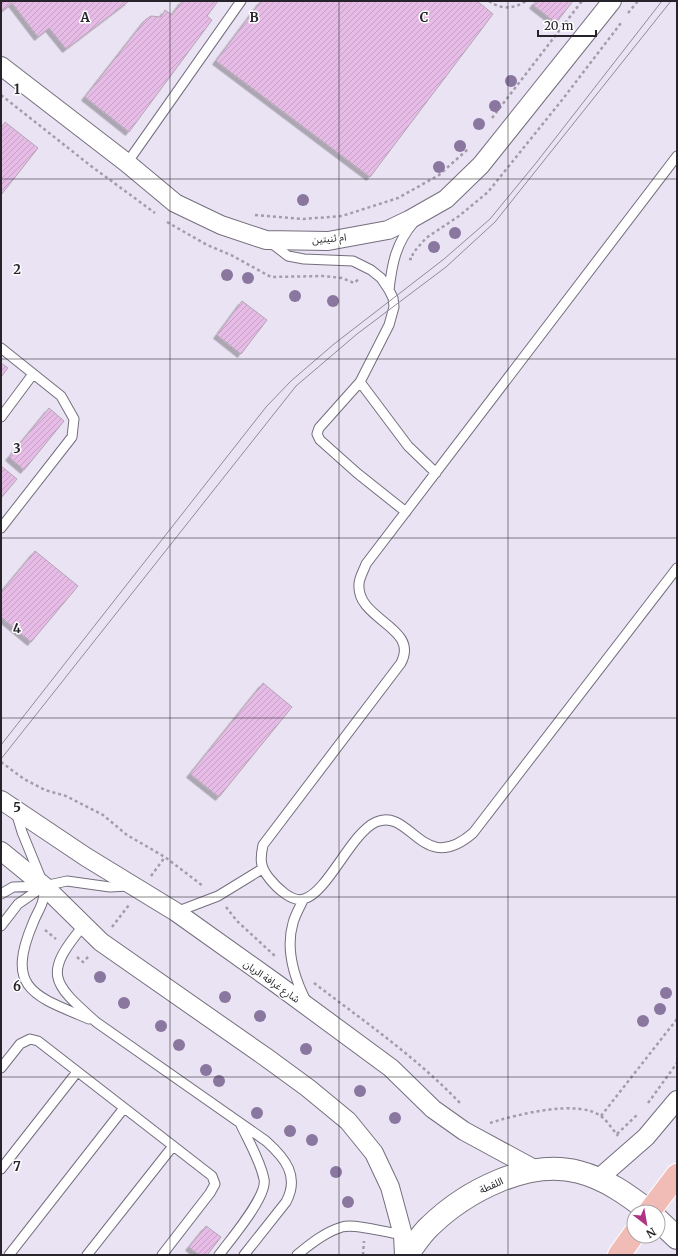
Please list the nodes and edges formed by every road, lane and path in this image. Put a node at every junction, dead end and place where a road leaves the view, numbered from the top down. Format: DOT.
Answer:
graph roads {
  1 [pos="241,1"];
  2 [pos="489,1"];
  3 [pos="526,1"];
  4 [pos="582,1"];
  5 [pos="612,1"];
  6 [pos="638,1"];
  7 [pos="1,66"];
  8 [pos="1,95"];
  9 [pos="488,123"];
  10 [pos="470,148"];
  11 [pos="677,156"];
  12 [pos="127,162"];
  13 [pos="424,212"];
  14 [pos="156,214"];
  15 [pos="252,215"];
  16 [pos="162,218"];
  17 [pos="266,240"];
  18 [pos="394,259"];
  19 [pos="371,270"];
  20 [pos="389,290"];
  21 [pos="1,348"];
  22 [pos="34,374"];
  23 [pos="360,382"];
  24 [pos="1,417"];
  25 [pos="436,474"];
  26 [pos="406,512"];
  27 [pos="1,528"];
  28 [pos="677,568"];
  29 [pos="1,762"];
  30 [pos="1,800"];
  31 [pos="16,810"];
  32 [pos="1,851"];
  33 [pos="262,869"];
  34 [pos="44,886"];
  35 [pos="133,886"];
  36 [pos="1,894"];
  37 [pos="218,896"];
  38 [pos="303,900"];
  39 [pos="176,912"];
  40 [pos="33,922"];
  41 [pos="84,925"];
  42 [pos="1,926"];
  43 [pos="101,942"];
  44 [pos="66,948"];
  45 [pos="294,967"];
  46 [pos="310,1008"];
  47 [pos="677,1019"];
  48 [pos="96,1022"];
  49 [pos="677,1063"];
  50 [pos="1,1068"];
  51 [pos="77,1072"];
  52 [pos="677,1100"];
  53 [pos="646,1105"];
  54 [pos="463,1106"];
  55 [pos="124,1108"];
  56 [pos="642,1111"];
  57 [pos="601,1116"];
  58 [pos="241,1123"];
  59 [pos="464,1130"];
  60 [pos="616,1134"];
  61 [pos="173,1146"];
  62 [pos="631,1152"];
  63 [pos="1,1169"];
  64 [pos="536,1170"];
  65 [pos="677,1174"];
  66 [pos="598,1179"];
  67 [pos="640,1204"];
  68 [pos="656,1204"];
  69 [pos="666,1228"];
  70 [pos="677,1238"];
  71 [pos="627,1244"];
  72 [pos="405,1245"];
  73 [pos="9,1255"];
  74 [pos="87,1255"];
  75 [pos="162,1255"];
  76 [pos="220,1255"];
  77 [pos="244,1255"];
  78 [pos="297,1255"];
  79 [pos="404,1255"];
  80 [pos="619,1255"];
  1 -- 12 [label="lane"];
  2 -- 3 [label="path"];
  4 -- 9 [label="path"];
  5 -- 13 [label="street, ام ثنيتين"];
  6 -- 18 [label="path"];
  7 -- 12 [label="street, ام ثنيتين"];
  8 -- 14 [label="path"];
  10 -- 15 [label="path"];
  11 -- 25 [label="lane"];
  12 -- 17 [label="street, ام ثنيتين"];
  13 -- 17 [label="street, ام ثنيتين"];
  13 -- 18 [label="lane"];
  16 -- 19 [label="path"];
  17 -- 19 [label="lane"];
  18 -- 20 [label="lane"];
  19 -- 20 [label="lane"];
  20 -- 23 [label="lane"];
  21 -- 22 [label="lane"];
  22 -- 24 [label="lane"];
  22 -- 27 [label="lane"];
  23 -- 25 [label="lane"];
  23 -- 26 [label="lane"];
  25 -- 26 [label="lane"];
  26 -- 33 [label="lane"];
  28 -- 38 [label="lane"];
  29 -- 37 [label="path"];
  30 -- 31 [label="street, شارع غرافة الريان"];
  31 -- 34 [label="lane"];
  31 -- 35 [label="street, شارع غرافة الريان"];
  32 -- 34 [label="street"];
  33 -- 37 [label="lane"];
  33 -- 38 [label="lane"];
  34 -- 35 [label="lane"];
  34 -- 36 [label="lane"];
  34 -- 40 [label="lane"];
  34 -- 41 [label="street"];
  34 -- 42 [label="lane"];
  35 -- 39 [label="street, شارع غرافة الريان"];
  37 -- 39 [label="lane"];
  37 -- 45 [label="path"];
  38 -- 45 [label="lane"];
  39 -- 46 [label="street, شارع غرافة الريان"];
  40 -- 44 [label="path"];
  40 -- 48 [label="lane"];
  41 -- 43 [label="street"];
  41 -- 44 [label="lane"];
  43 -- 44 [label="path"];
  43 -- 72 [label="street"];
  44 -- 48 [label="lane"];
  45 -- 46 [label="lane"];
  45 -- 54 [label="path"];
  46 -- 59 [label="street, شارع غرافة الريان"];
  47 -- 57 [label="path"];
  48 -- 58 [label="lane"];
  49 -- 53 [label="path"];
  50 -- 51 [label="lane"];
  51 -- 55 [label="lane"];
  51 -- 63 [label="lane"];
  52 -- 62 [label="street"];
  55 -- 61 [label="lane"];
  55 -- 73 [label="lane"];
  56 -- 60 [label="path"];
  57 -- 59 [label="path"];
  57 -- 60 [label="path"];
  58 -- 76 [label="lane"];
  58 -- 77 [label="lane"];
  59 -- 64 [label="street, شارع غرافة الريان"];
  60 -- 62 [label="path"];
  61 -- 74 [label="lane"];
  61 -- 75 [label="lane"];
  62 -- 66 [label="street"];
  64 -- 66 [label="main road, اللقطة"];
  64 -- 72 [label="main road, اللقطة"];
  65 -- 68 [label="main road, اللقطة"];
  66 -- 67 [label="main road, اللقطة"];
  69 -- 70 [label="main road"];
  71 -- 80 [label="main road"];
  72 -- 78 [label="lane"];
  72 -- 79 [label="street"];
}
